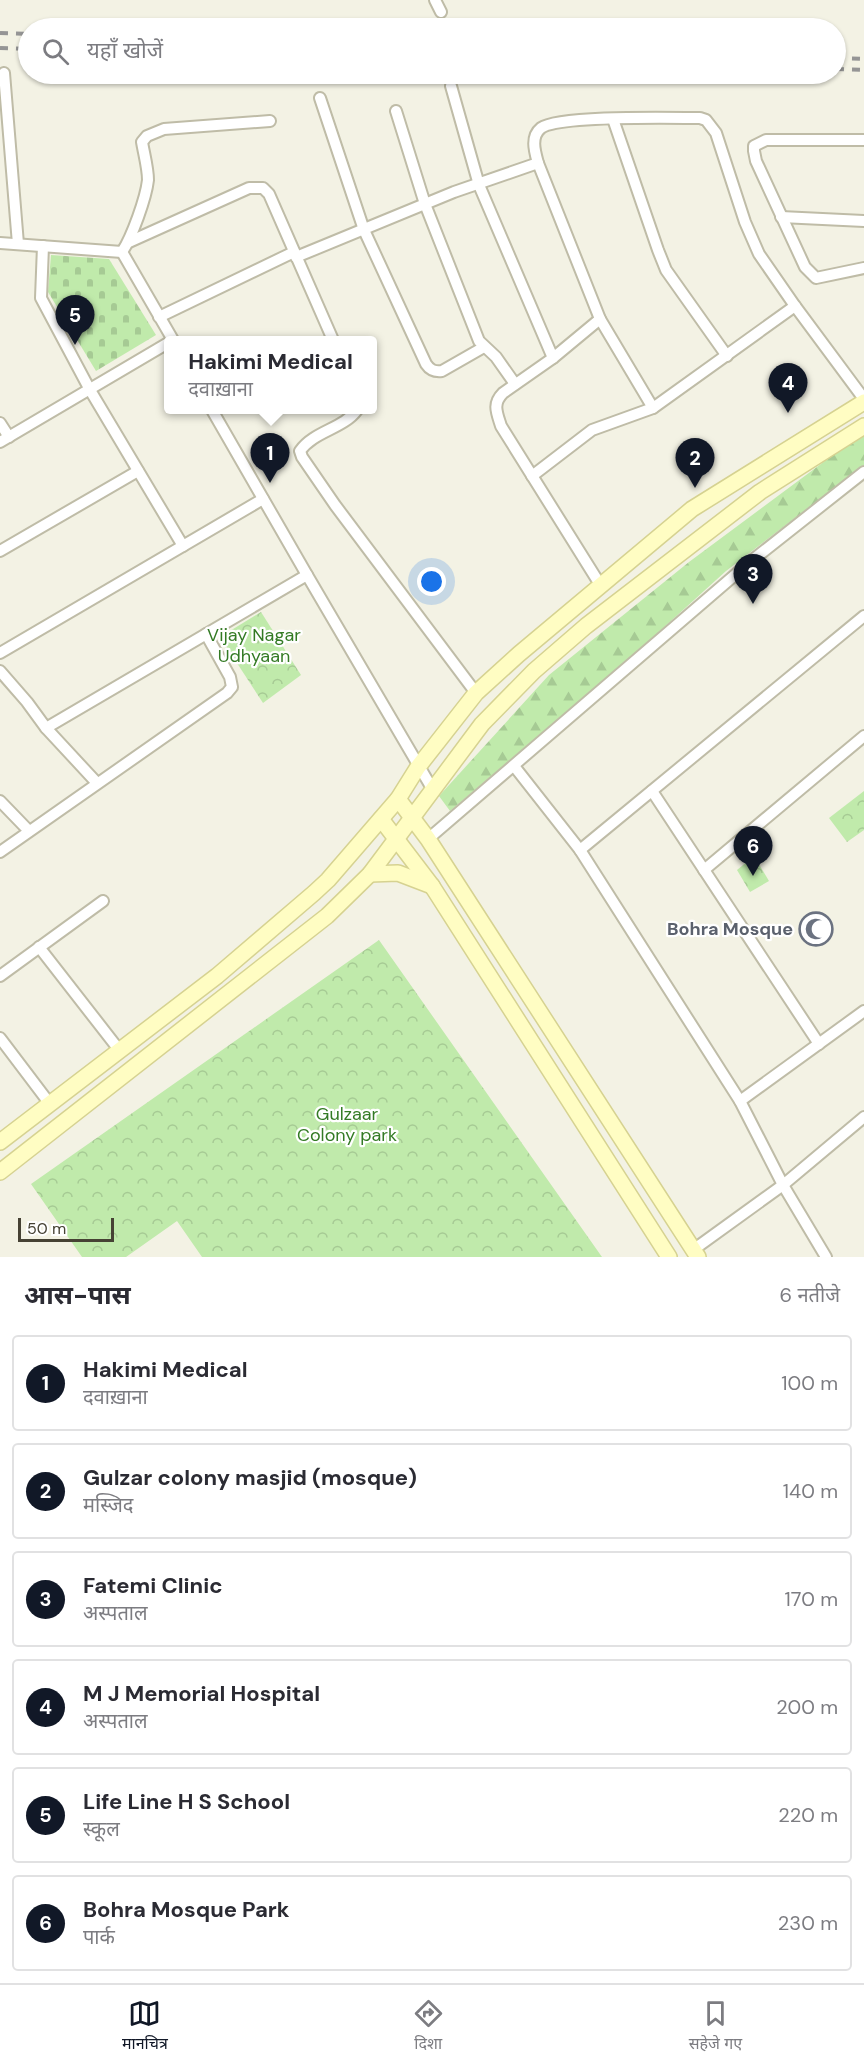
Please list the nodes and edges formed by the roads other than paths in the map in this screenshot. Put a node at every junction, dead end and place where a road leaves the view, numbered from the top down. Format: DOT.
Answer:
graph roads {
  1 [pos="435,0"];
  2 [pos="441,12"];
  3 [pos="4,73"];
  4 [pos="452,86"];
  5 [pos="320,98"];
  6 [pos="396,111"];
  7 [pos="613,119"];
  8 [pos="270,121"];
  9 [pos="864,140"];
  10 [pos="538,163"];
  11 [pos="479,185"];
  12 [pos="425,204"];
  13 [pos="781,217"];
  14 [pos="864,221"];
  15 [pos="364,230"];
  16 [pos="129,242"];
  17 [pos="0,243"];
  18 [pos="18,244"];
  19 [pos="43,246"];
  20 [pos="122,252"];
  21 [pos="296,255"];
  22 [pos="864,268"];
  23 [pos="795,306"];
  24 [pos="159,317"];
  25 [pos="600,319"];
  26 [pos="171,336"];
  27 [pos="328,336"];
  28 [pos="164,346"];
  29 [pos="484,347"];
  30 [pos="727,356"];
  31 [pos="553,358"];
  32 [pos="515,384"];
  33 [pos="90,390"];
  34 [pos="864,401"];
  35 [pos="653,408"];
  36 [pos="214,414"];
  37 [pos="353,414"];
  38 [pos="0,423"];
  39 [pos="864,426"];
  40 [pos="4,440"];
  41 [pos="138,471"];
  42 [pos="864,472"];
  43 [pos="532,476"];
  44 [pos="263,499"];
  45 [pos="183,546"];
  46 [pos="0,551"];
  47 [pos="306,575"];
  48 [pos="601,586"];
  49 [pos="864,616"];
  50 [pos="206,634"];
  51 [pos="0,653"];
  52 [pos="0,671"];
  53 [pos="476,693"];
  54 [pos="46,728"];
  55 [pos="864,737"];
  56 [pos="514,766"];
  57 [pos="418,767"];
  58 [pos="97,783"];
  59 [pos="433,790"];
  60 [pos="652,791"];
  61 [pos="398,799"];
  62 [pos="0,801"];
  63 [pos="413,818"];
  64 [pos="381,819"];
  65 [pos="29,831"];
  66 [pos="398,839"];
  67 [pos="428,839"];
  68 [pos="580,850"];
  69 [pos="0,852"];
  70 [pos="704,870"];
  71 [pos="370,874"];
  72 [pos="432,886"];
  73 [pos="103,901"];
  74 [pos="39,947"];
  75 [pos="0,976"];
  76 [pos="864,1011"];
  77 [pos="0,1038"];
  78 [pos="819,1044"];
  79 [pos="120,1051"];
  80 [pos="740,1101"];
  81 [pos="50,1104"];
  82 [pos="864,1118"];
  83 [pos="0,1142"];
  84 [pos="0,1172"];
  85 [pos="783,1185"];
  86 [pos="695,1253"];
  87 [pos="669,1257"];
  88 [pos="826,1257"];
  1 -- 2 [label="street"];
  3 -- 18 [label="street"];
  4 -- 11 [label="street"];
  5 -- 15 [label="street"];
  6 -- 12 [label="street"];
  7 -- 10 [label="street"];
  7 -- 23 [label="street"];
  7 -- 30 [label="street"];
  8 -- 16 [label="street"];
  9 -- 13 [label="street"];
  10 -- 11 [label="street"];
  10 -- 25 [label="street"];
  11 -- 12 [label="street"];
  11 -- 31 [label="street"];
  12 -- 15 [label="street"];
  12 -- 29 [label="street"];
  13 -- 14 [label="street"];
  13 -- 22 [label="street"];
  15 -- 21 [label="street"];
  15 -- 29 [label="street"];
  16 -- 20 [label="street"];
  16 -- 21 [label="street"];
  17 -- 18 [label="street"];
  18 -- 19 [label="street"];
  19 -- 20 [label="street"];
  19 -- 33 [label="street"];
  20 -- 24 [label="street"];
  21 -- 24 [label="street"];
  21 -- 27 [label="street"];
  23 -- 30 [label="street"];
  23 -- 34 [label="street"];
  24 -- 26 [label="street"];
  25 -- 31 [label="street"];
  25 -- 35 [label="street"];
  28 -- 33 [label="street"];
  29 -- 32 [label="street"];
  30 -- 35 [label="street"];
  31 -- 32 [label="street"];
  32 -- 43 [label="street"];
  33 -- 40 [label="street"];
  33 -- 41 [label="street"];
  34 -- 48 [label="main road"];
  35 -- 43 [label="street"];
  36 -- 44 [label="street"];
  37 -- 53 [label="street"];
  38 -- 40 [label="street"];
  39 -- 59 [label="main road"];
  41 -- 45 [label="street"];
  41 -- 46 [label="street"];
  42 -- 56 [label="street"];
  43 -- 48 [label="street"];
  44 -- 45 [label="street"];
  44 -- 47 [label="street"];
  45 -- 51 [label="street"];
  47 -- 50 [label="street"];
  47 -- 57 [label="street"];
  48 -- 53 [label="main road"];
  49 -- 60 [label="street"];
  50 -- 54 [label="street"];
  50 -- 58 [label="street"];
  52 -- 54 [label="street"];
  53 -- 57 [label="main road"];
  54 -- 58 [label="street"];
  55 -- 70 [label="street"];
  56 -- 67 [label="street"];
  56 -- 68 [label="street"];
  57 -- 59 [label="street"];
  57 -- 61 [label="main road"];
  58 -- 65 [label="street"];
  59 -- 63 [label="main road"];
  60 -- 68 [label="street"];
  60 -- 70 [label="street"];
  61 -- 63 [label="main road"];
  61 -- 64 [label="main road"];
  62 -- 65 [label="street"];
  63 -- 66 [label="main road"];
  63 -- 67 [label="main road"];
  64 -- 66 [label="main road"];
  64 -- 79 [label="main road"];
  65 -- 69 [label="street"];
  66 -- 71 [label="main road"];
  66 -- 72 [label="main road"];
  67 -- 86 [label="main road"];
  68 -- 80 [label="street"];
  70 -- 78 [label="street"];
  71 -- 72 [label="main road"];
  71 -- 84 [label="main road"];
  72 -- 87 [label="main road"];
  73 -- 74 [label="street"];
  74 -- 75 [label="street"];
  74 -- 79 [label="street"];
  76 -- 78 [label="street"];
  77 -- 81 [label="street"];
  78 -- 80 [label="street"];
  79 -- 81 [label="main road"];
  80 -- 85 [label="street"];
  81 -- 83 [label="main road"];
  82 -- 85 [label="street"];
  85 -- 86 [label="street"];
  85 -- 88 [label="street"];
}
